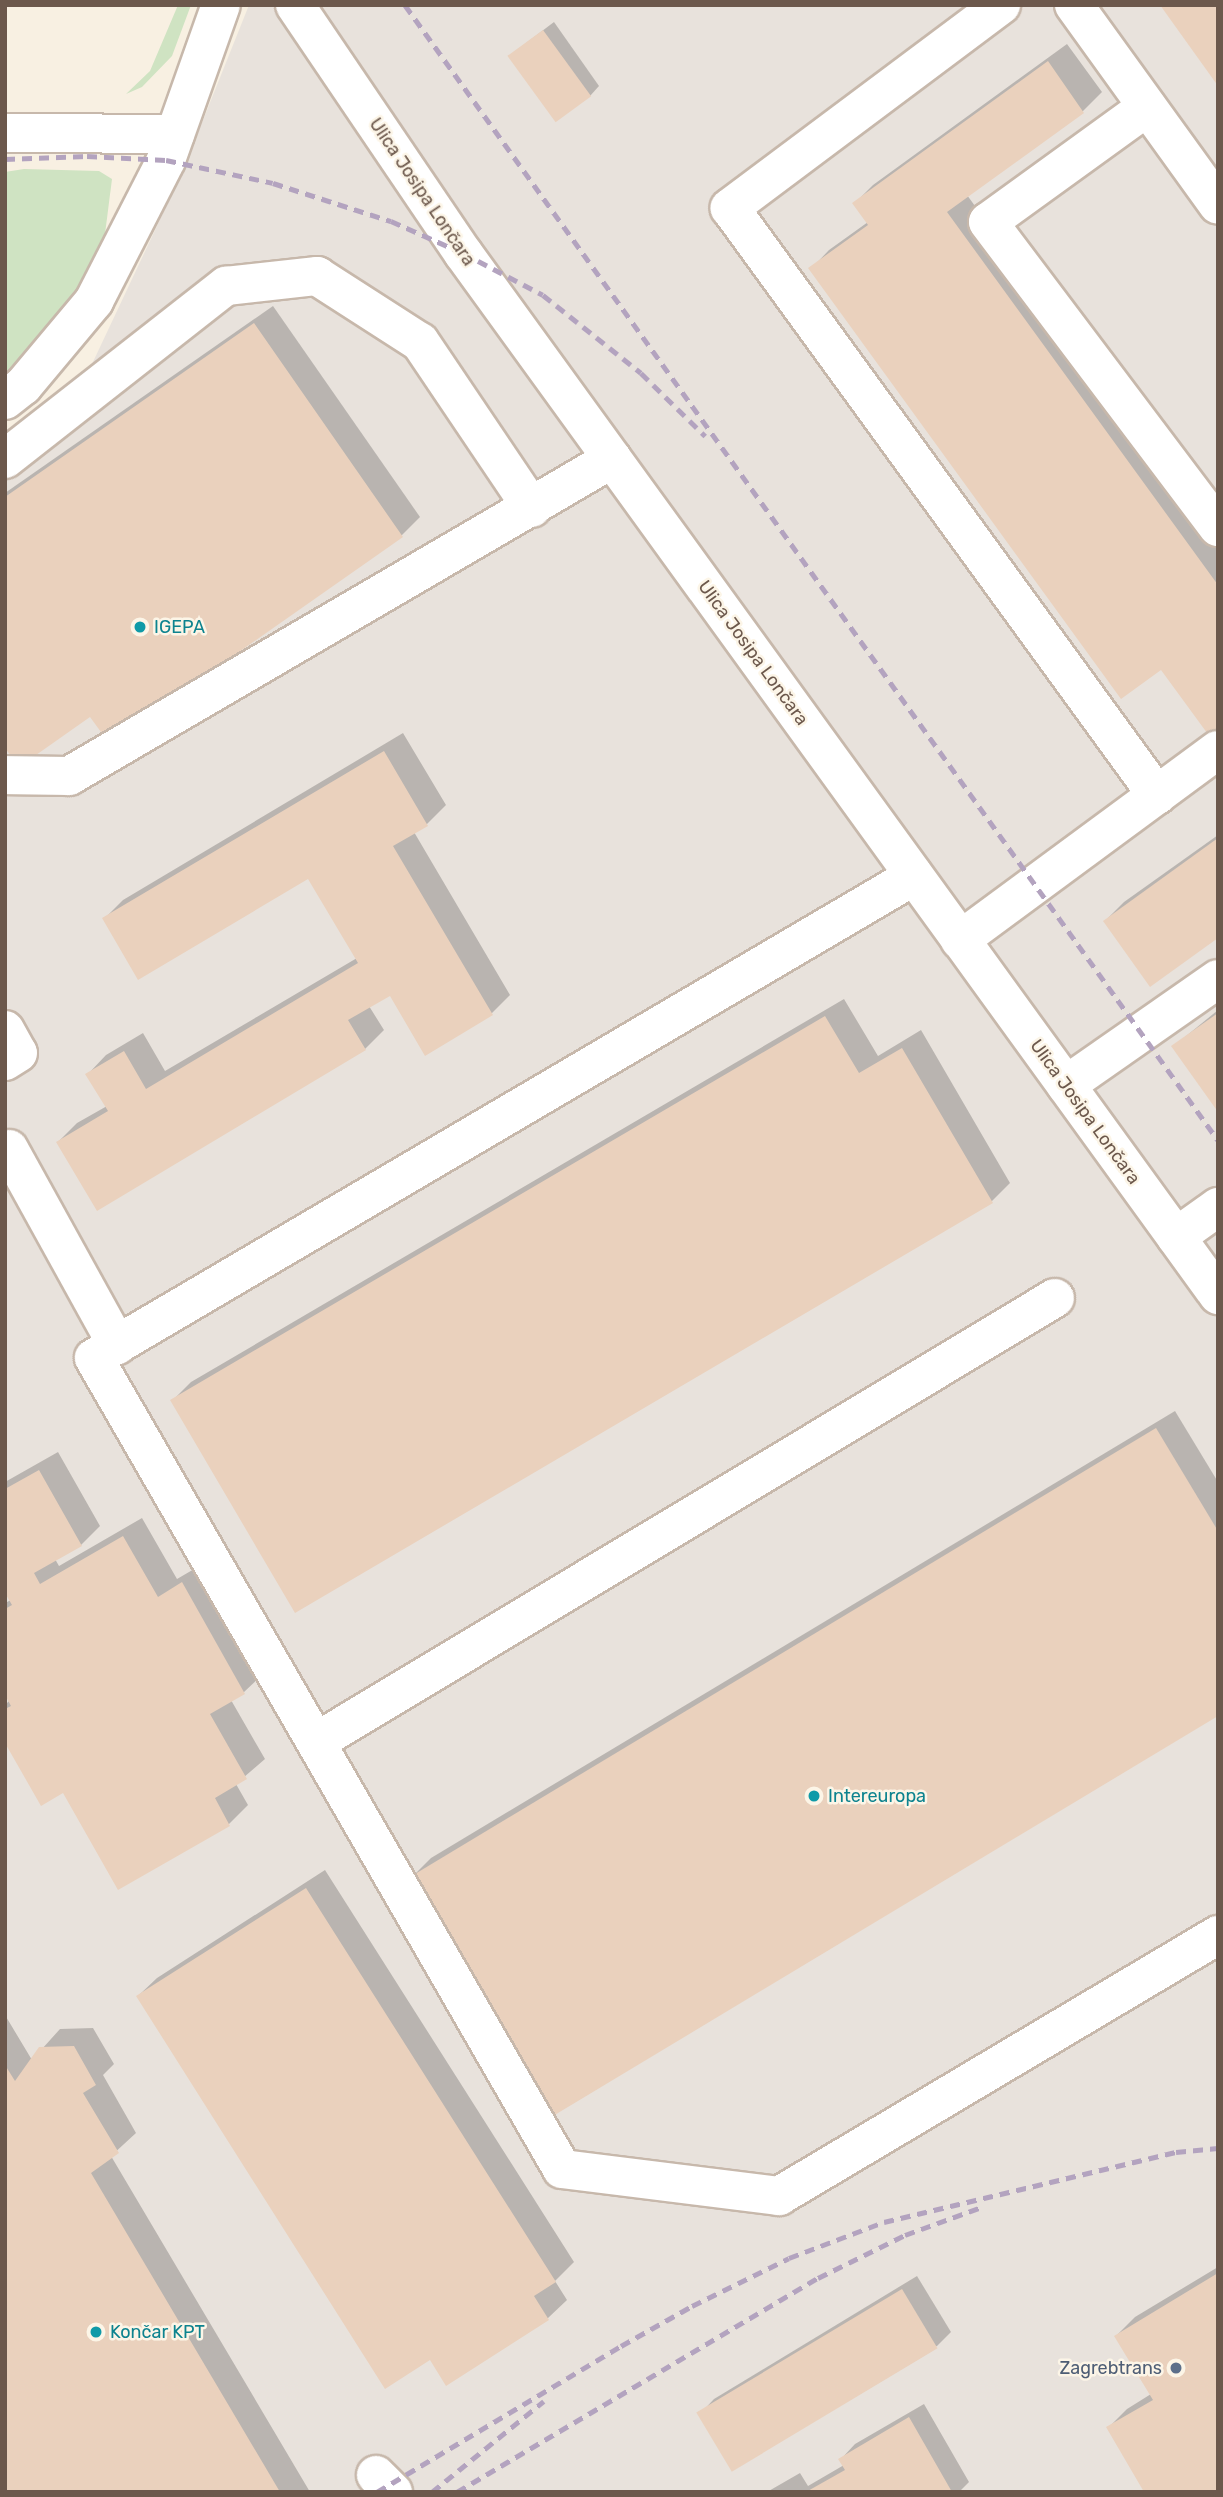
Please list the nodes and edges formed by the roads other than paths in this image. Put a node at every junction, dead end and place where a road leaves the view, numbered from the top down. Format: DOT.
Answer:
graph roads {
  1 [pos="221,5"];
  2 [pos="295,5"];
  3 [pos="1001,5"];
  4 [pos="1074,5"];
  5 [pos="1147,107"];
  6 [pos="5,133"];
  7 [pos="175,134"];
  8 [pos="1218,205"];
  9 [pos="5,400"];
  10 [pos="5,459"];
  11 [pos="612,459"];
  12 [pos="532,508"];
  13 [pos="1218,527"];
  14 [pos="1218,750"];
  15 [pos="5,775"];
  16 [pos="1157,795"];
  17 [pos="914,876"];
  18 [pos="960,940"];
  19 [pos="1218,979"];
  20 [pos="5,1030"];
  21 [pos="5,1061"];
  22 [pos="1066,1085"];
  23 [pos="9,1149"];
  24 [pos="1218,1207"];
  25 [pos="1176,1237"];
  26 [pos="1218,1295"];
  27 [pos="1055,1298"];
  28 [pos="117,1345"];
  29 [pos="316,1742"];
  30 [pos="1218,1935"];
  1 -- 7 [label="street"];
  2 -- 11 [label="street, Ulica Josipa Lončara"];
  3 -- 16 [label="street"];
  4 -- 5 [label="street"];
  5 -- 8 [label="street"];
  5 -- 13 [label="street"];
  6 -- 7 [label="street"];
  7 -- 9 [label="street"];
  10 -- 12 [label="street"];
  11 -- 12 [label="street"];
  11 -- 17 [label="street, Ulica Josipa Lončara"];
  12 -- 15 [label="street"];
  14 -- 16 [label="street"];
  16 -- 18 [label="street"];
  17 -- 18 [label="street, Ulica Josipa Lončara"];
  17 -- 28 [label="street"];
  18 -- 22 [label="street, Ulica Josipa Lončara"];
  19 -- 22 [label="street"];
  20 -- 21 [label="street"];
  22 -- 25 [label="street, Ulica Josipa Lončara"];
  23 -- 28 [label="street"];
  24 -- 25 [label="street"];
  25 -- 26 [label="street, Ulica Josipa Lončara"];
  27 -- 29 [label="street"];
  28 -- 29 [label="street"];
  29 -- 30 [label="street"];
}
